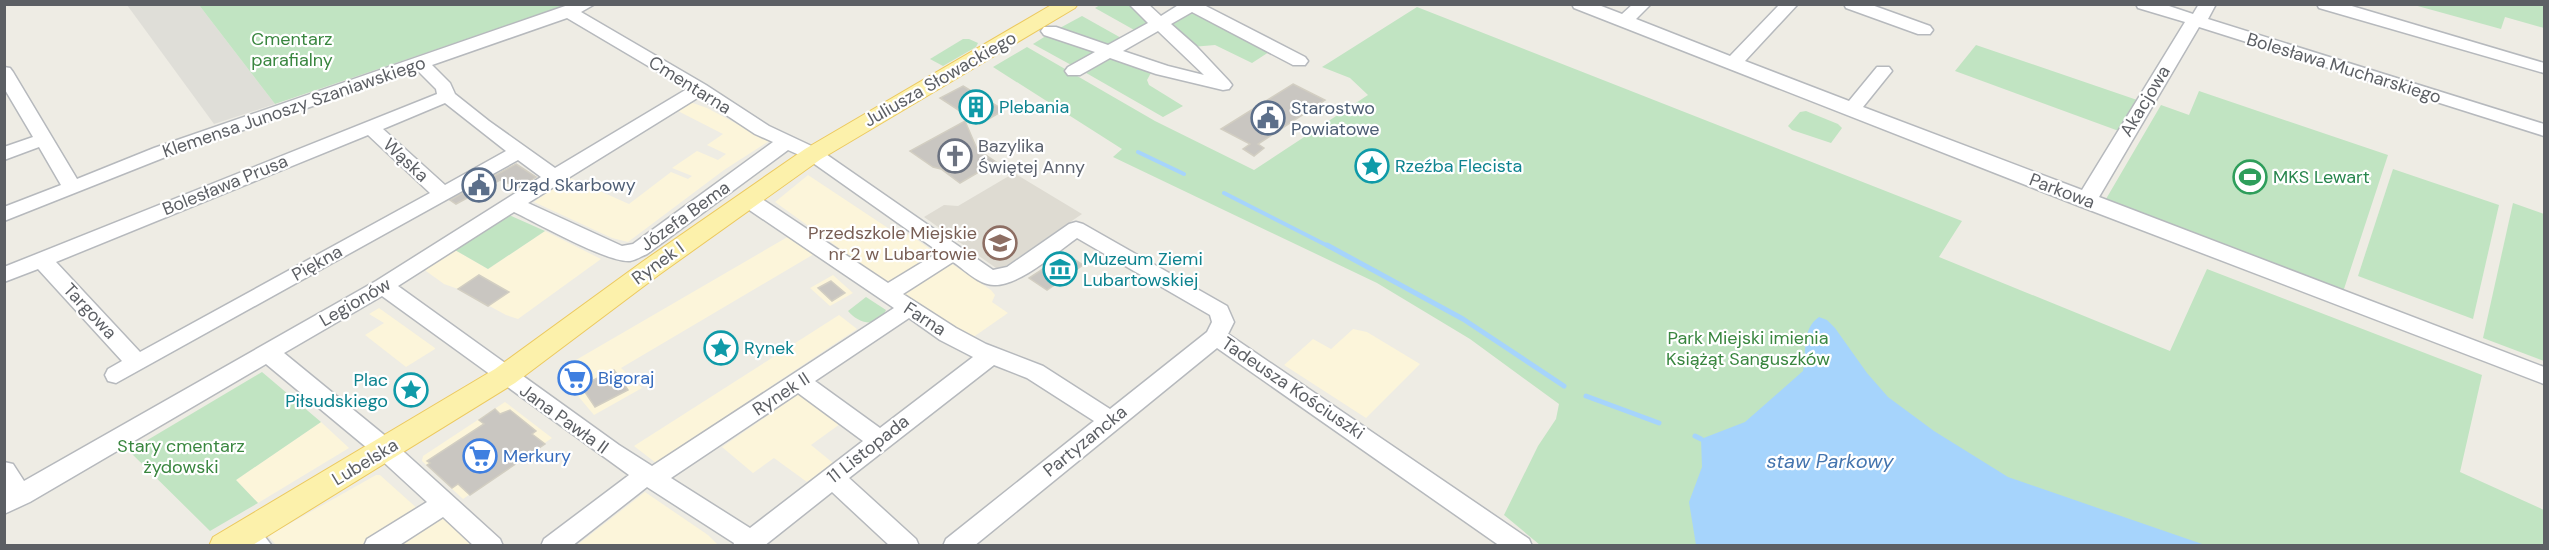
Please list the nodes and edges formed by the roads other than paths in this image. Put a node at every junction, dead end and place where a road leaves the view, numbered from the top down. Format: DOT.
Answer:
graph roads {
  1 [pos="587,4"];
  2 [pos="1068,4"];
  3 [pos="1137,4"];
  4 [pos="1580,4"];
  5 [pos="1643,4"];
  6 [pos="1790,4"];
  7 [pos="1852,4"];
  8 [pos="2144,4"];
  9 [pos="2208,4"];
  10 [pos="2325,4"];
  11 [pos="1189,5"];
  12 [pos="569,12"];
  13 [pos="1624,21"];
  14 [pos="2194,21"];
  15 [pos="1160,23"];
  16 [pos="1924,30"];
  17 [pos="1050,31"];
  18 [pos="1109,51"];
  19 [pos="1299,61"];
  20 [pos="1733,63"];
  21 [pos="421,64"];
  22 [pos="2544,68"];
  23 [pos="1074,71"];
  24 [pos="1883,71"];
  25 [pos="7,81"];
  26 [pos="699,89"];
  27 [pos="447,96"];
  28 [pos="1852,109"];
  29 [pos="369,126"];
  30 [pos="2544,130"];
  31 [pos="44,139"];
  32 [pos="786,142"];
  33 [pos="519,152"];
  34 [pos="4,154"];
  35 [pos="813,154"];
  36 [pos="554,177"];
  37 [pos="72,187"];
  38 [pos="442,193"];
  39 [pos="749,200"];
  40 [pos="2086,201"];
  41 [pos="512,203"];
  42 [pos="4,215"];
  43 [pos="954,252"];
  44 [pos="42,260"];
  45 [pos="6,273"];
  46 [pos="383,286"];
  47 [pos="887,294"];
  48 [pos="909,308"];
  49 [pos="1216,337"];
  50 [pos="267,352"];
  51 [pos="991,355"];
  52 [pos="137,363"];
  53 [pos="116,375"];
  54 [pos="505,376"];
  55 [pos="2544,376"];
  56 [pos="800,382"];
  57 [pos="1110,420"];
  58 [pos="879,440"];
  59 [pos="386,450"];
  60 [pos="4,471"];
  61 [pos="649,477"];
  62 [pos="831,477"];
  63 [pos="13,500"];
  64 [pos="445,504"];
  65 [pos="243,541"];
  66 [pos="748,543"];
  67 [pos="488,545"];
  68 [pos="376,546"];
  69 [pos="553,546"];
  70 [pos="907,546"];
  71 [pos="955,546"];
  72 [pos="1521,546"];
  1 -- 12 [label="street, Klemensa Junoszy Szaniawskiego"];
  2 -- 35 [label="main road, Juliusza Słowackiego"];
  3 -- 15 [label="street"];
  4 -- 13 [label="street, Parkowa"];
  5 -- 13 [label="street"];
  6 -- 20 [label="street"];
  7 -- 16 [label="street"];
  8 -- 14 [label="street, Bolesława Mucharskiego"];
  9 -- 14 [label="street, Akacjowa"];
  10 -- 22 [label="street"];
  11 -- 15 [label="street"];
  11 -- 19 [label="street"];
  12 -- 21 [label="street, Klemensa Junoszy Szaniawskiego"];
  12 -- 26 [label="street, Cmentarna"];
  13 -- 20 [label="street, Parkowa"];
  14 -- 30 [label="street, Bolesława Mucharskiego"];
  14 -- 40 [label="street, Akacjowa"];
  15 -- 18 [label="street"];
  15 -- 18 [label="street"];
  17 -- 18 [label="street"];
  18 -- 23 [label="street"];
  20 -- 28 [label="street, Parkowa"];
  21 -- 27 [label="street"];
  21 -- 37 [label="street, Klemensa Junoszy Szaniawskiego"];
  24 -- 28 [label="street"];
  25 -- 31 [label="street"];
  26 -- 32 [label="street, Cmentarna"];
  26 -- 36 [label="street, Legionów"];
  27 -- 29 [label="street, Bolesława Prusa"];
  27 -- 33 [label="street"];
  28 -- 40 [label="street, Parkowa"];
  29 -- 38 [label="street, Wąska"];
  29 -- 44 [label="street, Bolesława Prusa"];
  31 -- 34 [label="street"];
  31 -- 37 [label="street"];
  32 -- 35 [label="street, Cmentarna"];
  32 -- 41 [label="street, Józefa Bema"];
  33 -- 36 [label="street"];
  33 -- 38 [label="street, Piękna"];
  35 -- 39 [label="main road, Rynek I"];
  35 -- 43 [label="street, Tadeusza Kościuszki"];
  36 -- 41 [label="street, Legionów"];
  37 -- 42 [label="street, Klemensa Junoszy Szaniawskiego"];
  38 -- 52 [label="street, Piękna"];
  39 -- 47 [label="street, Farna"];
  39 -- 54 [label="main road, Rynek I"];
  40 -- 55 [label="street, Parkowa"];
  41 -- 46 [label="street, Legionów"];
  43 -- 47 [label="street"];
  43 -- 49 [label="street, Tadeusza Kościuszki"];
  44 -- 45 [label="street, Bolesława Prusa"];
  44 -- 52 [label="street, Targowa"];
  46 -- 50 [label="street, Legionów"];
  46 -- 54 [label="street, Jana Pawła II"];
  47 -- 48 [label="street, Farna"];
  48 -- 51 [label="street, Farna"];
  48 -- 56 [label="street, Rynek II"];
  49 -- 57 [label="street, Partyzancka"];
  49 -- 72 [label="street, Tadeusza Kościuszki"];
  50 -- 59 [label="street"];
  50 -- 63 [label="street, Legionów"];
  51 -- 57 [label="street, Farna"];
  51 -- 58 [label="street, 11 Listopada"];
  52 -- 53 [label="street, Piękna"];
  54 -- 59 [label="main road, Lubelska"];
  54 -- 61 [label="street, Jana Pawła II"];
  56 -- 58 [label="street"];
  56 -- 61 [label="street, Rynek II"];
  57 -- 71 [label="street, Partyzancka"];
  58 -- 62 [label="street, 11 Listopada"];
  59 -- 64 [label="street"];
  59 -- 65 [label="main road, Lubelska"];
  60 -- 63 [label="street"];
  61 -- 66 [label="street, Jana Pawła II"];
  61 -- 69 [label="street, Rynek II"];
  62 -- 66 [label="street, 11 Listopada"];
  62 -- 70 [label="street"];
  64 -- 67 [label="street"];
  64 -- 68 [label="street"];
}
